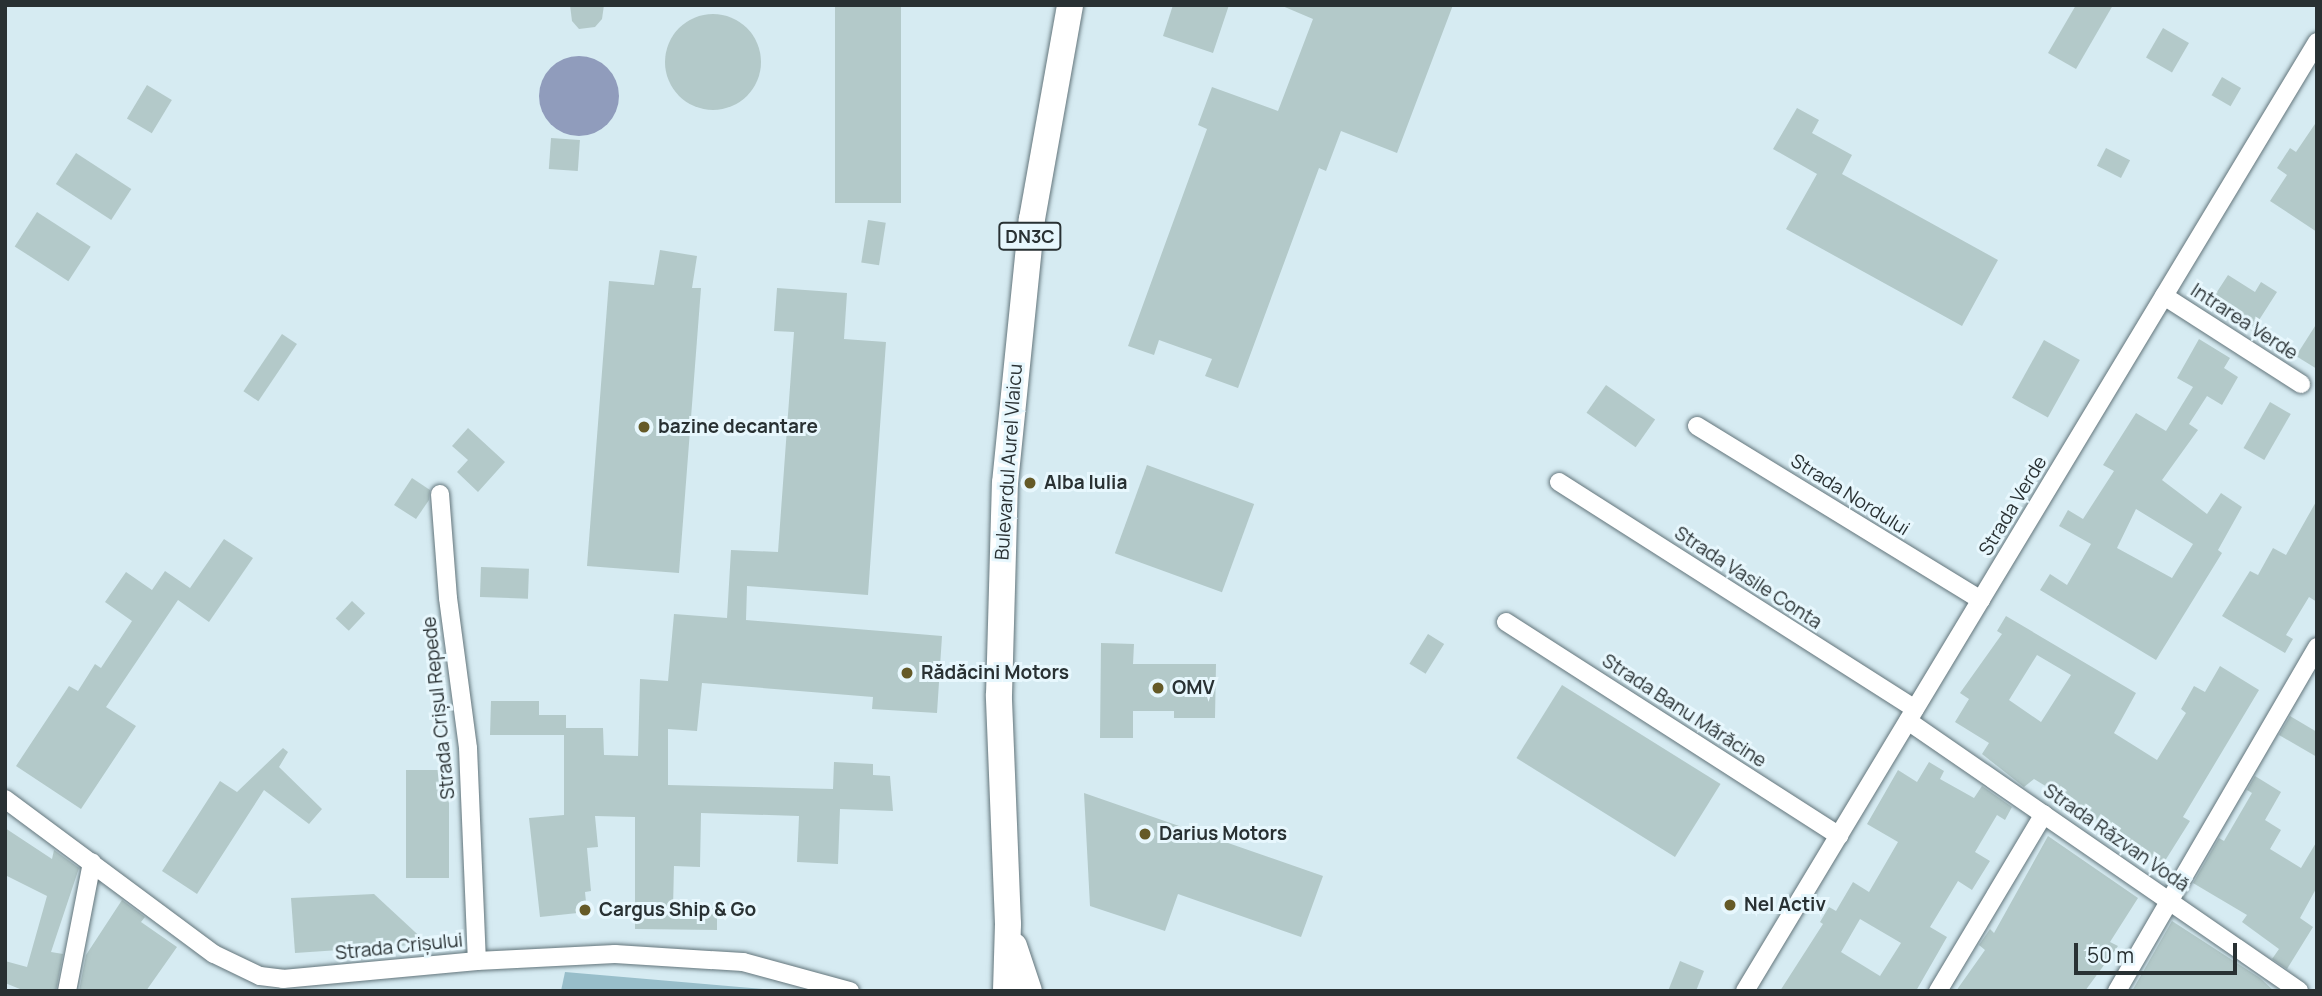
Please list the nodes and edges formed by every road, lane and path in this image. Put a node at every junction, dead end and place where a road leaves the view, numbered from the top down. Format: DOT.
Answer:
graph roads {
  1 [pos="1070,5"];
  2 [pos="2317,42"];
  3 [pos="2164,296"];
  4 [pos="2301,384"];
  5 [pos="1697,426"];
  6 [pos="1559,482"];
  7 [pos="440,494"];
  8 [pos="1981,600"];
  9 [pos="1506,622"];
  10 [pos="2317,647"];
  11 [pos="1912,715"];
  12 [pos="5,800"];
  13 [pos="2044,814"];
  14 [pos="1839,835"];
  15 [pos="92,862"];
  16 [pos="2169,901"];
  17 [pos="1008,924"];
  18 [pos="477,961"];
  19 [pos="67,991"];
  20 [pos="850,991"];
  21 [pos="1006,991"];
  22 [pos="1029,991"];
  23 [pos="1745,991"];
  24 [pos="1938,991"];
  25 [pos="2117,991"];
  26 [pos="2300,991"];
  1 -- 17 [label="main road, Bulevardul Aurel Vlaicu / DN3C"];
  2 -- 3 [label="street, Strada Verde"];
  3 -- 4 [label="street, Intrarea Verde"];
  3 -- 8 [label="street, Strada Verde"];
  5 -- 8 [label="street, Strada Nordului"];
  6 -- 11 [label="street, Strada Vasile Conta"];
  7 -- 18 [label="street, Strada Crișul Repede"];
  8 -- 11 [label="street, Strada Verde"];
  9 -- 14 [label="street, Strada Banu Mărăcine"];
  10 -- 16 [label="street"];
  11 -- 13 [label="street, Strada Răzvan Vodă"];
  11 -- 14 [label="street, Strada Verde"];
  12 -- 15 [label="street, Strada Crișului"];
  13 -- 16 [label="street, Strada Răzvan Vodă"];
  13 -- 24 [label="street"];
  14 -- 23 [label="street, Strada Verde"];
  15 -- 18 [label="street, Strada Crișului"];
  15 -- 19 [label="street"];
  16 -- 25 [label="street"];
  16 -- 26 [label="street, Strada Răzvan Vodă"];
  17 -- 21 [label="main road, Bulevardul Aurel Vlaicu / DN3C"];
  17 -- 22 [label="main road, Bulevardul Aurel Vlaicu / DN3C"];
  18 -- 20 [label="street, Strada Crișului"];
}
